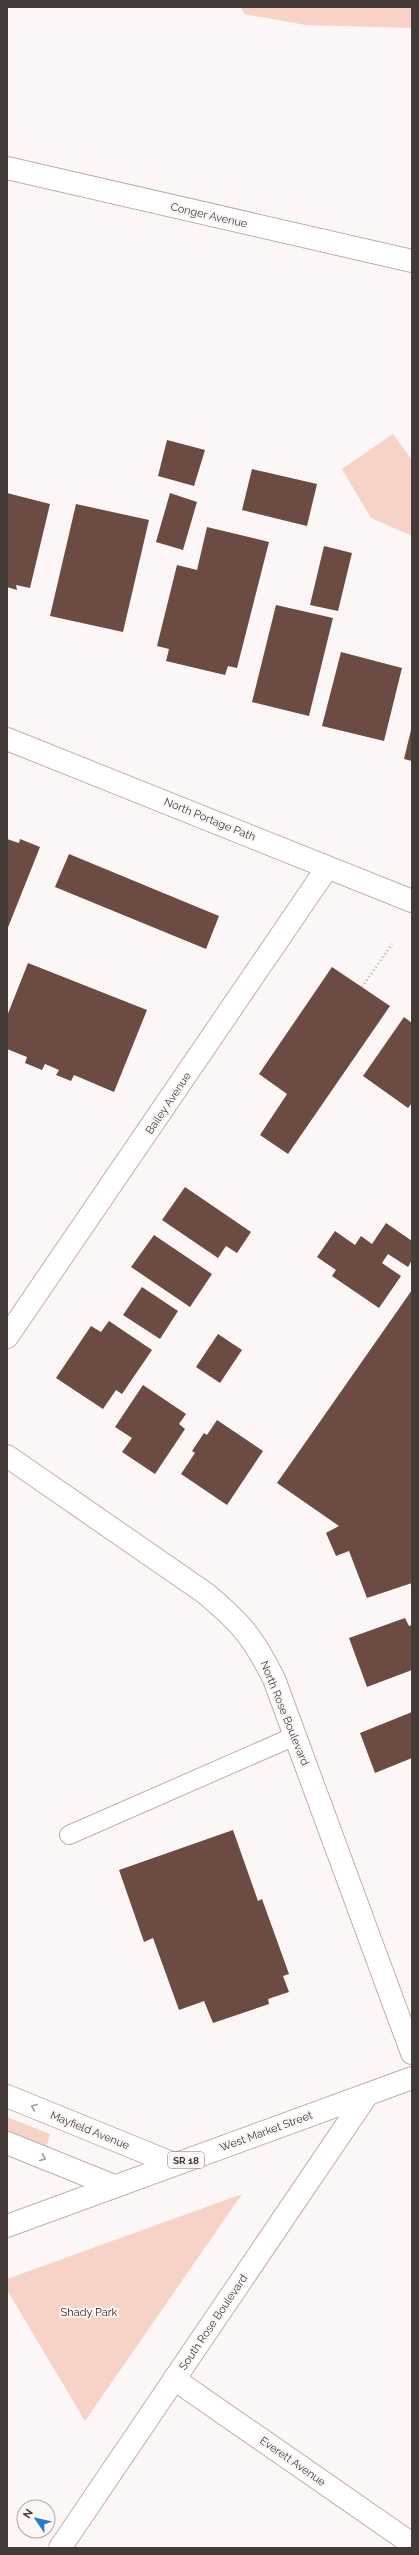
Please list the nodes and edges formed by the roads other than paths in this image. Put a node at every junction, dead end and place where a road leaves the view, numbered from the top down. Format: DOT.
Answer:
graph roads {
  1 [pos="7,168"];
  2 [pos="412,261"];
  3 [pos="7,739"];
  4 [pos="327,868"];
  5 [pos="412,901"];
  6 [pos="7,1337"];
  7 [pos="7,1456"];
  8 [pos="295,1736"];
  9 [pos="68,1835"];
  10 [pos="412,2054"];
  11 [pos="412,2078"];
  12 [pos="367,2095"];
  13 [pos="7,2096"];
  14 [pos="7,2143"];
  15 [pos="174,2164"];
  16 [pos="114,2186"];
  17 [pos="7,2226"];
  18 [pos="174,2379"];
  19 [pos="412,2544"];
  20 [pos="60,2548"];
  1 -- 2 [label="street, Conger Avenue"];
  3 -- 4 [label="street, North Portage Path"];
  4 -- 5 [label="street, North Portage Path"];
  4 -- 6 [label="street, Bailey Avenue"];
  7 -- 8 [label="street, North Rose Boulevard"];
  8 -- 9 [label="lane"];
  8 -- 10 [label="street, North Rose Boulevard"];
  11 -- 12 [label="street, West Market Street / SR 18"];
  12 -- 15 [label="street, West Market Street / SR 18"];
  12 -- 18 [label="street, South Rose Boulevard"];
  15 -- 13 [label="street, Mayfield Avenue, one-way"];
  14 -- 16 [label="street, one-way"];
  15 -- 16 [label="street, West Market Street / SR 18"];
  16 -- 17 [label="street, West Market Street / SR 18"];
  18 -- 19 [label="street, Everett Avenue"];
  18 -- 20 [label="street, South Rose Boulevard"];
}
